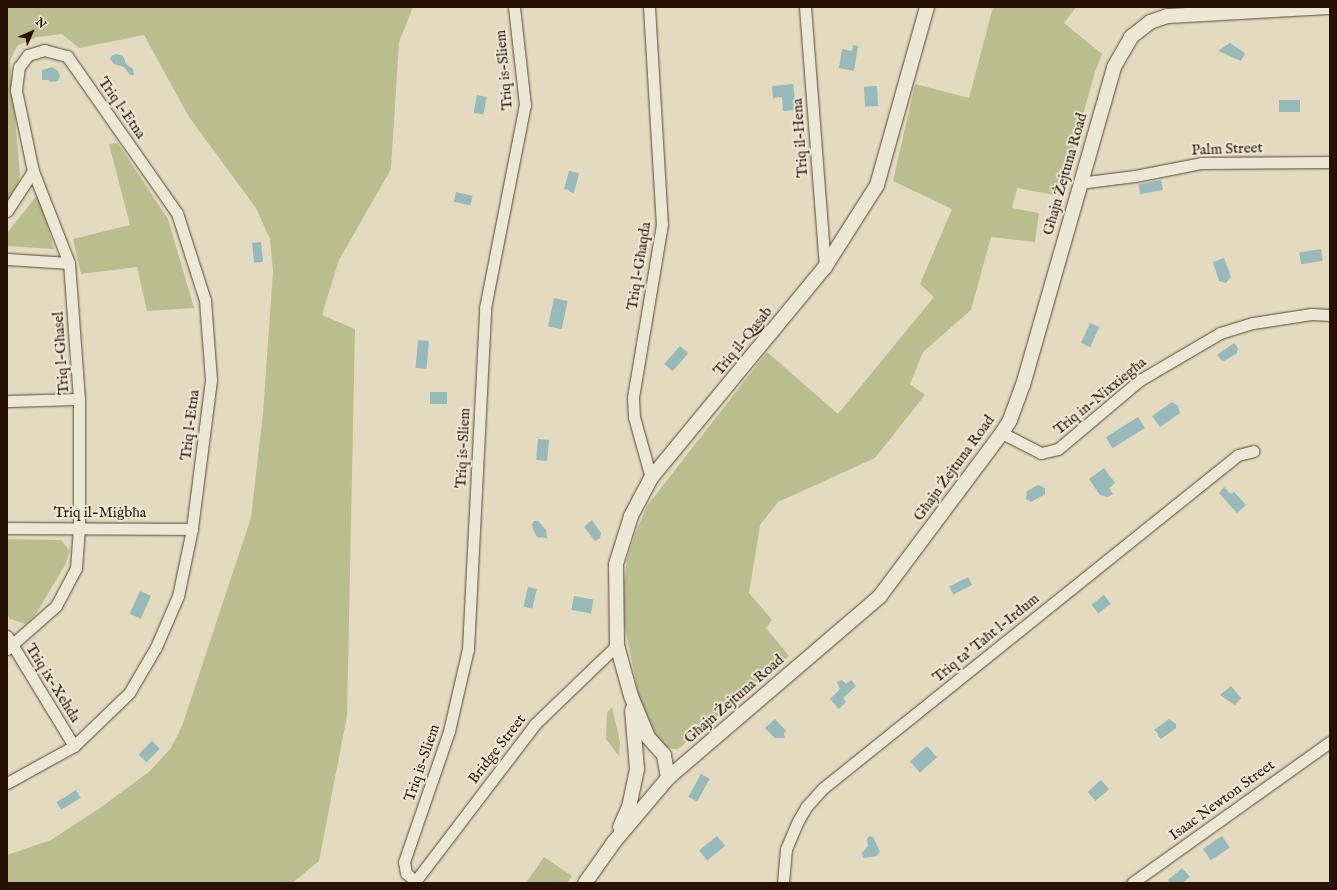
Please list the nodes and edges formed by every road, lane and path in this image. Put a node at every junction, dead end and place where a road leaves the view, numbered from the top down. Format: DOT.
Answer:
graph roads {
  1 [pos="514,7"];
  2 [pos="649,7"];
  3 [pos="805,7"];
  4 [pos="928,7"];
  5 [pos="1330,7"];
  6 [pos="44,50"];
  7 [pos="1330,162"];
  8 [pos="33,171"];
  9 [pos="1079,183"];
  10 [pos="7,211"];
  11 [pos="7,259"];
  12 [pos="69,263"];
  13 [pos="825,267"];
  14 [pos="1330,314"];
  15 [pos="79,399"];
  16 [pos="7,401"];
  17 [pos="1002,433"];
  18 [pos="1254,451"];
  19 [pos="652,478"];
  20 [pos="79,527"];
  21 [pos="7,528"];
  22 [pos="192,529"];
  23 [pos="7,636"];
  24 [pos="617,644"];
  25 [pos="10,648"];
  26 [pos="631,696"];
  27 [pos="1330,742"];
  28 [pos="74,746"];
  29 [pos="668,778"];
  30 [pos="7,783"];
  31 [pos="634,785"];
  32 [pos="656,790"];
  33 [pos="614,842"];
  34 [pos="415,882"];
  35 [pos="585,883"];
  36 [pos="783,883"];
  37 [pos="1132,883"];
  1 -- 34 [label="street, Triq is-Sliem"];
  2 -- 19 [label="street, Triq l-Għaqda"];
  3 -- 13 [label="street, Triq il-Hena"];
  4 -- 13 [label="street, Triq il-Qasab"];
  5 -- 9 [label="street, Għajn Żejtuna Road"];
  6 -- 8 [label="street, Triq l-Għasel"];
  6 -- 22 [label="street, Triq l-Etna"];
  7 -- 9 [label="street, Palm Street"];
  8 -- 10 [label="street"];
  8 -- 12 [label="street, Triq l-Għasel"];
  9 -- 17 [label="street, Għajn Żejtuna Road"];
  11 -- 12 [label="street"];
  12 -- 15 [label="street, Triq l-Għasel"];
  13 -- 19 [label="street, Triq il-Qasab"];
  14 -- 17 [label="street, Triq in-Nixxiegħa"];
  15 -- 16 [label="street"];
  15 -- 20 [label="street, Triq l-Għasel"];
  17 -- 29 [label="street, Għajn Żejtuna Road"];
  18 -- 36 [label="street, Triq ta' Taħt l-Irdum"];
  19 -- 24 [label="street, Triq il-Qasab"];
  20 -- 21 [label="street, Triq il-Miġbħa"];
  20 -- 22 [label="street, Triq il-Miġbħa"];
  20 -- 25 [label="street, Triq l-Għasel"];
  22 -- 28 [label="street, Triq l-Etna"];
  23 -- 25 [label="street, Triq ix-Xehda"];
  24 -- 26 [label="street, Triq il-Qasab"];
  24 -- 34 [label="street, Bridge Street"];
  25 -- 28 [label="street, Triq ix-Xehda"];
  26 -- 29 [label="street, Triq il-Qasab"];
  26 -- 31 [label="street, Triq il-Qasab"];
  27 -- 37 [label="street, Isaac Newton Street"];
  28 -- 30 [label="street, Triq l-Etna"];
  29 -- 32 [label="street, Għajn Żejtuna Road"];
  31 -- 32 [label="street"];
  31 -- 33 [label="street, Triq il-Qasab"];
  32 -- 33 [label="street, Għajn Żejtuna Road"];
  33 -- 35 [label="street, Għajn Żejtuna Road"];
}
